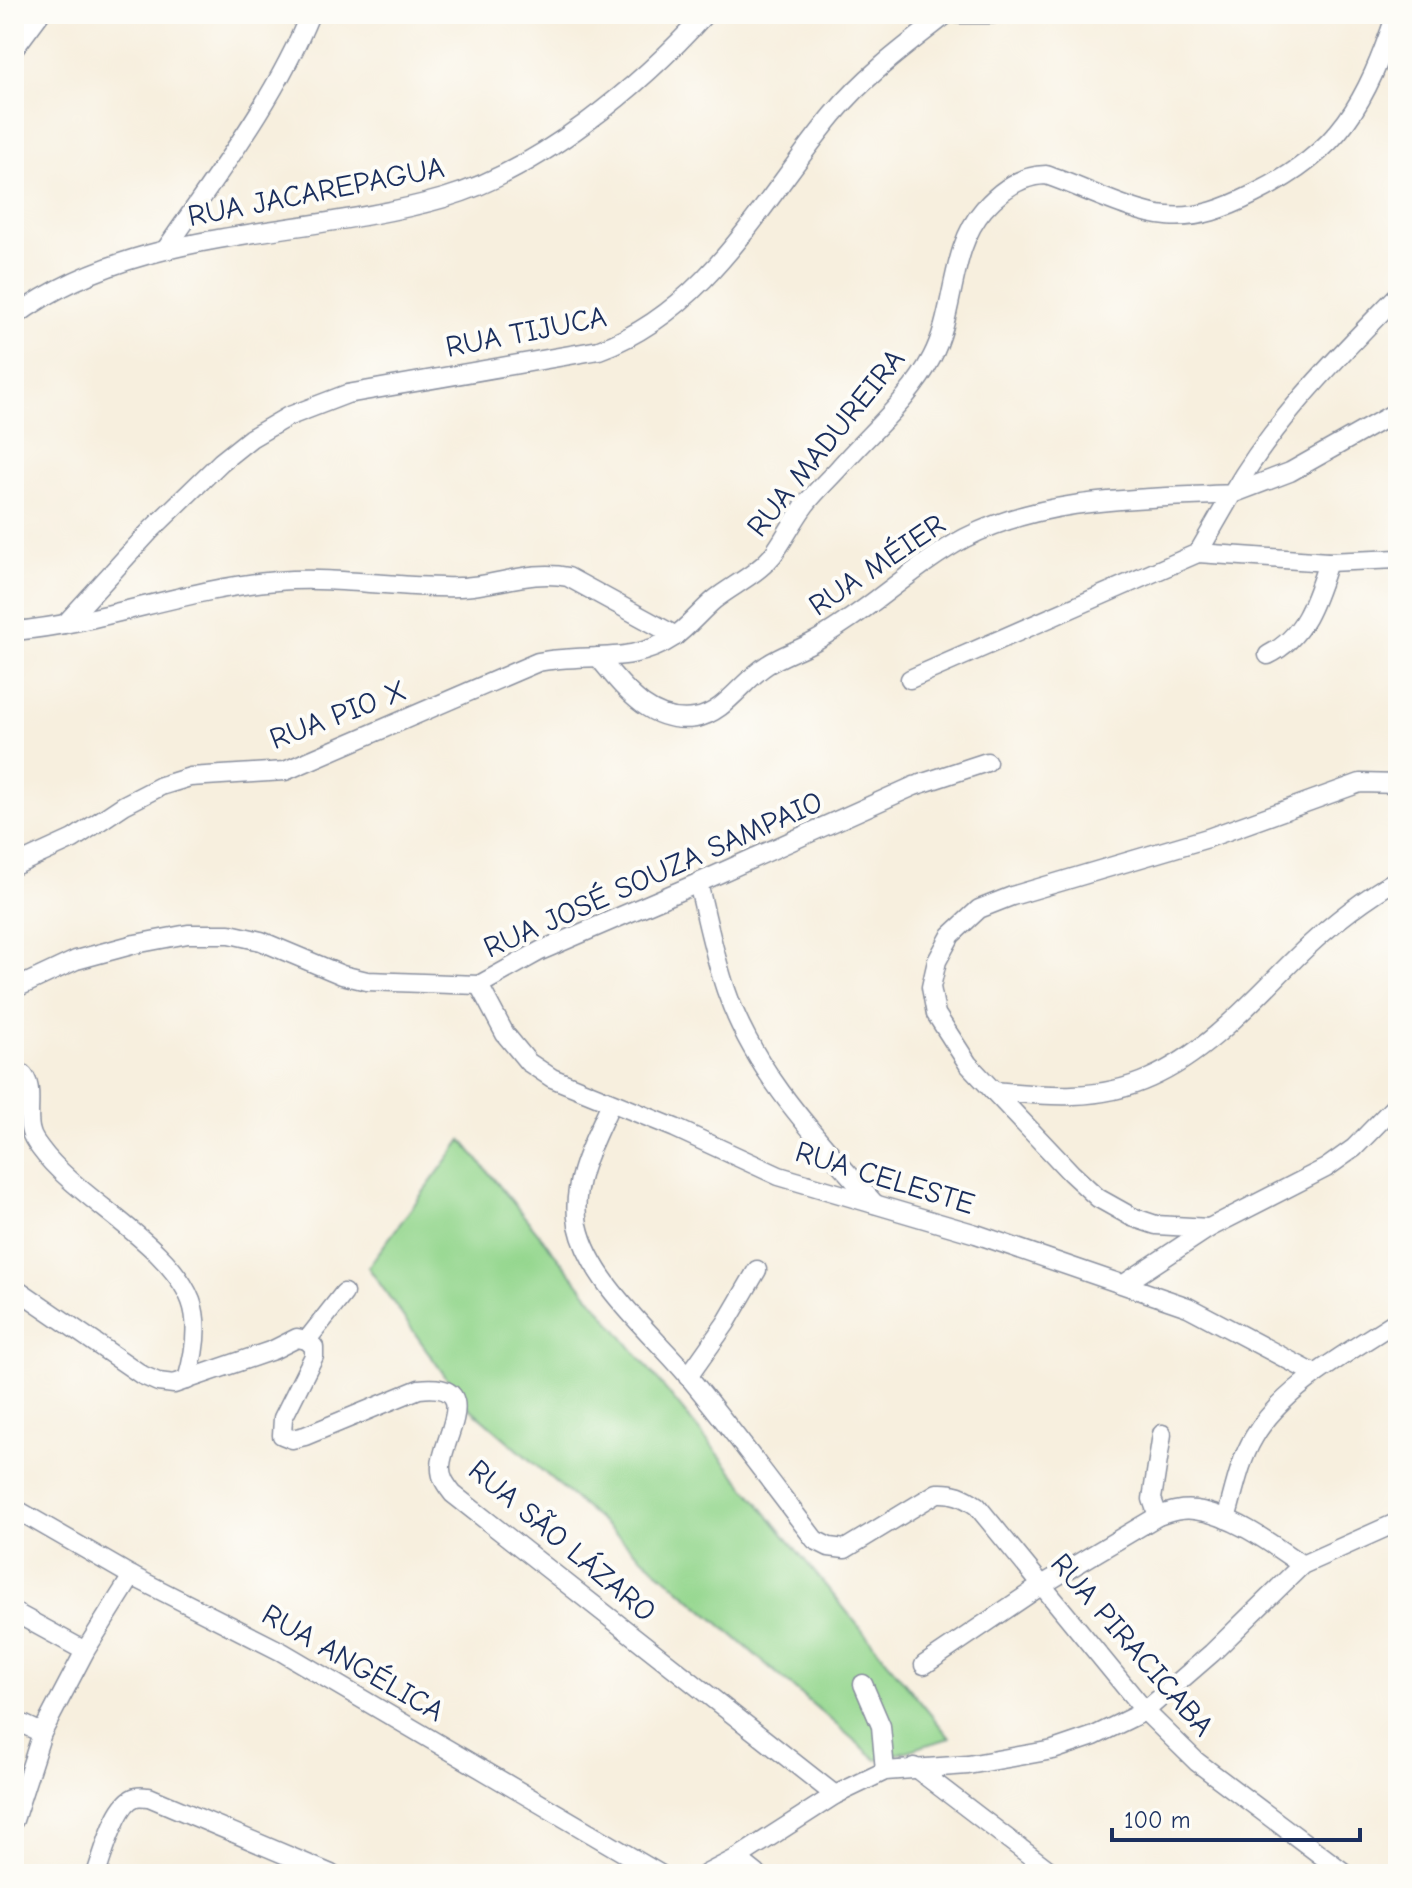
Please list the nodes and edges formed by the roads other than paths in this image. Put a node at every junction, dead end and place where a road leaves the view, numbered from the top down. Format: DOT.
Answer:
graph roads {
  1 [pos="40,14"];
  2 [pos="310,14"];
  3 [pos="705,14"];
  4 [pos="947,14"];
  5 [pos="957,14"];
  6 [pos="993,14"];
  7 [pos="1396,14"];
  8 [pos="14,49"];
  9 [pos="166,249"];
  10 [pos="1398,295"];
  11 [pos="14,317"];
  12 [pos="1398,411"];
  13 [pos="1232,494"];
  14 [pos="1198,553"];
  15 [pos="1398,559"];
  16 [pos="1328,562"];
  17 [pos="65,624"];
  18 [pos="14,631"];
  19 [pos="676,636"];
  20 [pos="1268,655"];
  21 [pos="598,657"];
  22 [pos="910,679"];
  23 [pos="987,762"];
  24 [pos="1398,784"];
  25 [pos="14,866"];
  26 [pos="1398,879"];
  27 [pos="698,883"];
  28 [pos="479,985"];
  29 [pos="14,989"];
  30 [pos="14,1073"];
  31 [pos="993,1091"];
  32 [pos="611,1103"];
  33 [pos="1398,1103"];
  34 [pos="875,1204"];
  35 [pos="1209,1228"];
  36 [pos="757,1270"];
  37 [pos="1124,1284"];
  38 [pos="14,1287"];
  39 [pos="344,1293"];
  40 [pos="1398,1320"];
  41 [pos="307,1340"];
  42 [pos="1315,1374"];
  43 [pos="688,1377"];
  44 [pos="187,1380"];
  45 [pos="1162,1434"];
  46 [pos="14,1508"];
  47 [pos="1158,1516"];
  48 [pos="1226,1519"];
  49 [pos="1398,1522"];
  50 [pos="1302,1565"];
  51 [pos="132,1576"];
  52 [pos="1042,1585"];
  53 [pos="14,1612"];
  54 [pos="85,1651"];
  55 [pos="924,1665"];
  56 [pos="863,1684"];
  57 [pos="1145,1711"];
  58 [pos="14,1720"];
  59 [pos="42,1733"];
  60 [pos="914,1767"];
  61 [pos="885,1771"];
  62 [pos="835,1795"];
  63 [pos="14,1820"];
  64 [pos="737,1858"];
  65 [pos="96,1874"];
  66 [pos="331,1874"];
  67 [pos="660,1874"];
  68 [pos="706,1874"];
  69 [pos="757,1874"];
  70 [pos="1054,1874"];
  71 [pos="1346,1874"];
  1 -- 8 [label="street"];
  2 -- 9 [label="street"];
  3 -- 9 [label="street, RUA JACAREPAGUA"];
  4 -- 17 [label="street, RUA TIJUCA"];
  5 -- 6 [label="street"];
  7 -- 19 [label="street, RUA MADUREIRA"];
  9 -- 11 [label="street, RUA JACAREPAGUA"];
  10 -- 13 [label="street"];
  12 -- 13 [label="street, RUA MÉIER"];
  13 -- 14 [label="street"];
  13 -- 21 [label="street, RUA MÉIER"];
  14 -- 16 [label="street"];
  14 -- 22 [label="street"];
  15 -- 16 [label="street"];
  16 -- 20 [label="street"];
  17 -- 18 [label="street"];
  17 -- 19 [label="street"];
  19 -- 21 [label="street, RUA MADUREIRA"];
  21 -- 25 [label="street, RUA PIO X"];
  23 -- 27 [label="street, RUA JOSÉ SOUZA SAMPAIO"];
  24 -- 31 [label="street"];
  26 -- 31 [label="street"];
  27 -- 28 [label="street, RUA JOSÉ SOUZA SAMPAIO"];
  27 -- 34 [label="street"];
  28 -- 29 [label="street, RUA JOSÉ SOUZA SAMPAIO"];
  28 -- 32 [label="street, RUA CELESTE"];
  30 -- 44 [label="street"];
  31 -- 35 [label="street"];
  32 -- 34 [label="street, RUA CELESTE"];
  32 -- 43 [label="street"];
  33 -- 35 [label="street"];
  34 -- 37 [label="street, RUA CELESTE"];
  35 -- 37 [label="street"];
  36 -- 43 [label="street"];
  37 -- 42 [label="street, RUA CELESTE"];
  38 -- 44 [label="street"];
  39 -- 41 [label="street"];
  40 -- 42 [label="street"];
  41 -- 44 [label="street"];
  41 -- 62 [label="street, RUA SÃO LÁZARO"];
  42 -- 48 [label="street"];
  43 -- 52 [label="street, RUA PIRACICABA"];
  45 -- 47 [label="street"];
  46 -- 51 [label="street, RUA ANGÉLICA"];
  47 -- 48 [label="street"];
  47 -- 52 [label="street"];
  48 -- 50 [label="street"];
  49 -- 50 [label="street"];
  50 -- 57 [label="street"];
  51 -- 54 [label="street"];
  51 -- 67 [label="street, RUA ANGÉLICA"];
  52 -- 55 [label="street"];
  52 -- 57 [label="street, RUA PIRACICABA"];
  53 -- 54 [label="street"];
  54 -- 59 [label="street"];
  56 -- 61 [label="street"];
  57 -- 60 [label="street"];
  57 -- 71 [label="street, RUA PIRACICABA"];
  58 -- 59 [label="street"];
  59 -- 63 [label="street"];
  60 -- 61 [label="street"];
  60 -- 70 [label="street"];
  61 -- 62 [label="street"];
  62 -- 64 [label="street"];
  64 -- 68 [label="street"];
  64 -- 69 [label="street"];
  65 -- 66 [label="street"];
}
